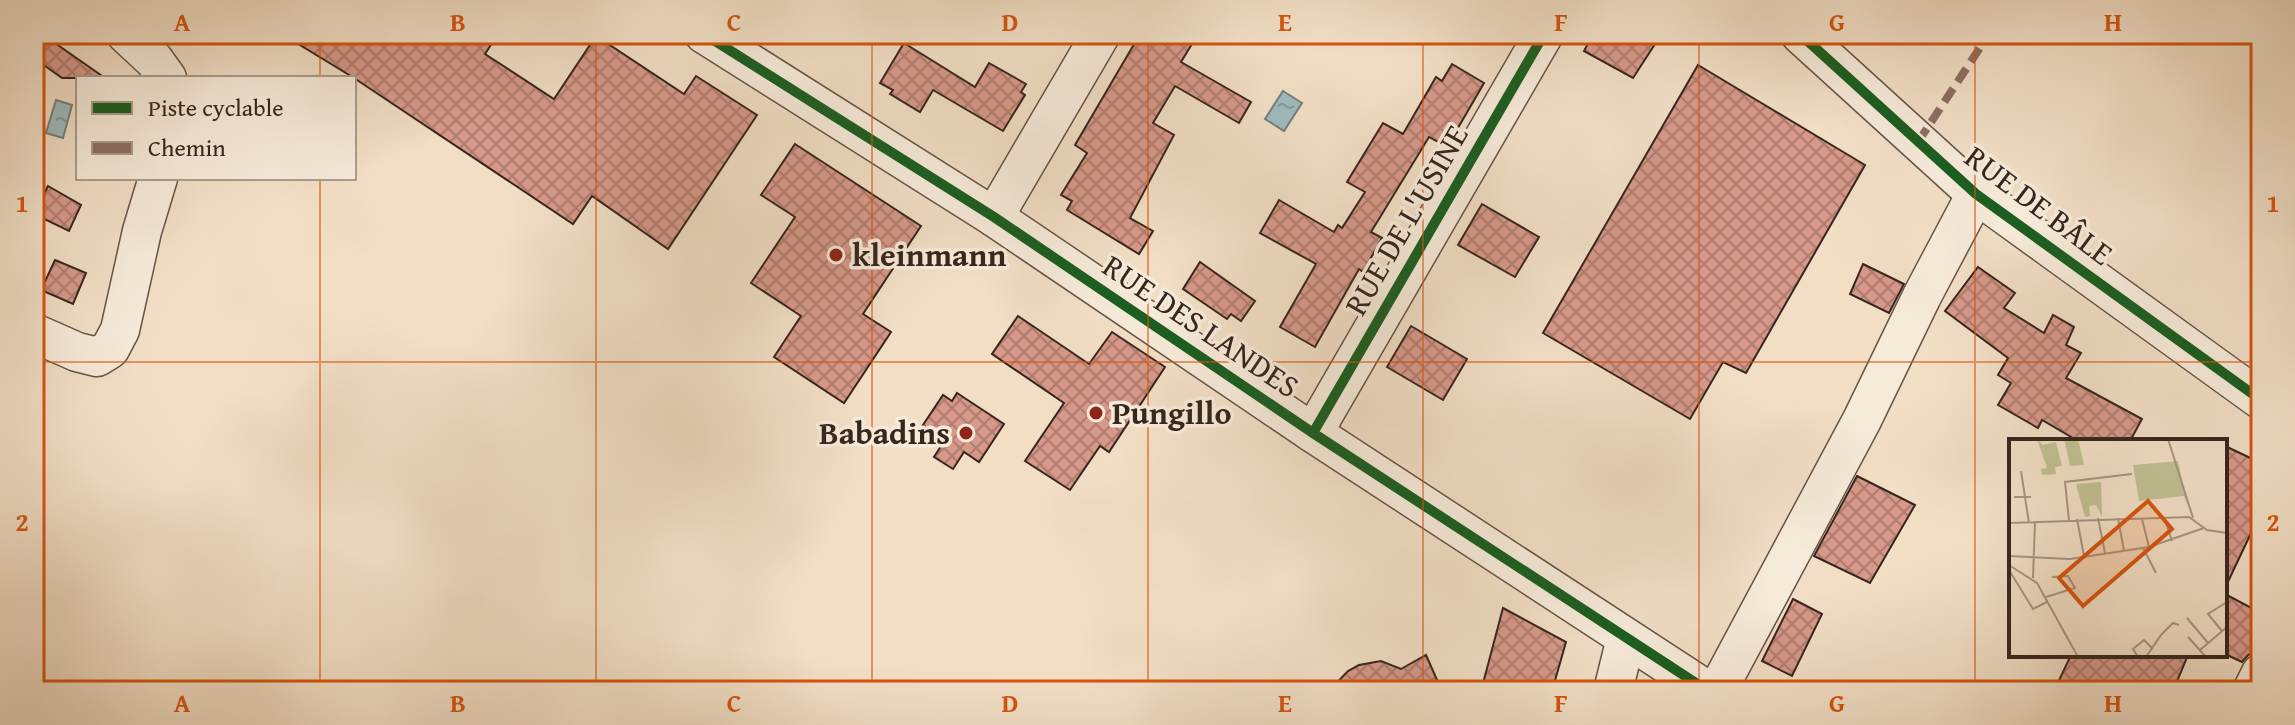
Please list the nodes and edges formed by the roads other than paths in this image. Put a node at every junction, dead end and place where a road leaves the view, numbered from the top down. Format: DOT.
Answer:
graph roads {
  1 [pos="126,34"];
  2 [pos="704,34"];
  3 [pos="1101,34"];
  4 [pos="1544,34"];
  5 [pos="1800,34"];
  6 [pos="166,76"];
  7 [pos="157,180"];
  8 [pos="1976,194"];
  9 [pos="994,217"];
  10 [pos="34,333"];
  11 [pos="2261,400"];
  12 [pos="1313,433"];
  13 [pos="1626,638"];
  14 [pos="2261,673"];
  15 [pos="1613,691"];
  16 [pos="1708,691"];
  17 [pos="1717,691"];
  18 [pos="2252,691"];
  1 -- 6 [label="street"];
  2 -- 9 [label="street, RUE DES LANDES"];
  3 -- 9 [label="street"];
  4 -- 12 [label="street, RUE DE L'USINE"];
  5 -- 8 [label="street, RUE DE BÂLE"];
  7 -- 10 [label="street"];
  8 -- 11 [label="street, RUE DE BÂLE"];
  8 -- 17 [label="street"];
  9 -- 12 [label="street, RUE DES LANDES"];
  12 -- 13 [label="street, RUE DES LANDES"];
  13 -- 15 [label="street"];
  13 -- 16 [label="street, RUE DES LANDES"];
  14 -- 18 [label="street"];
}
